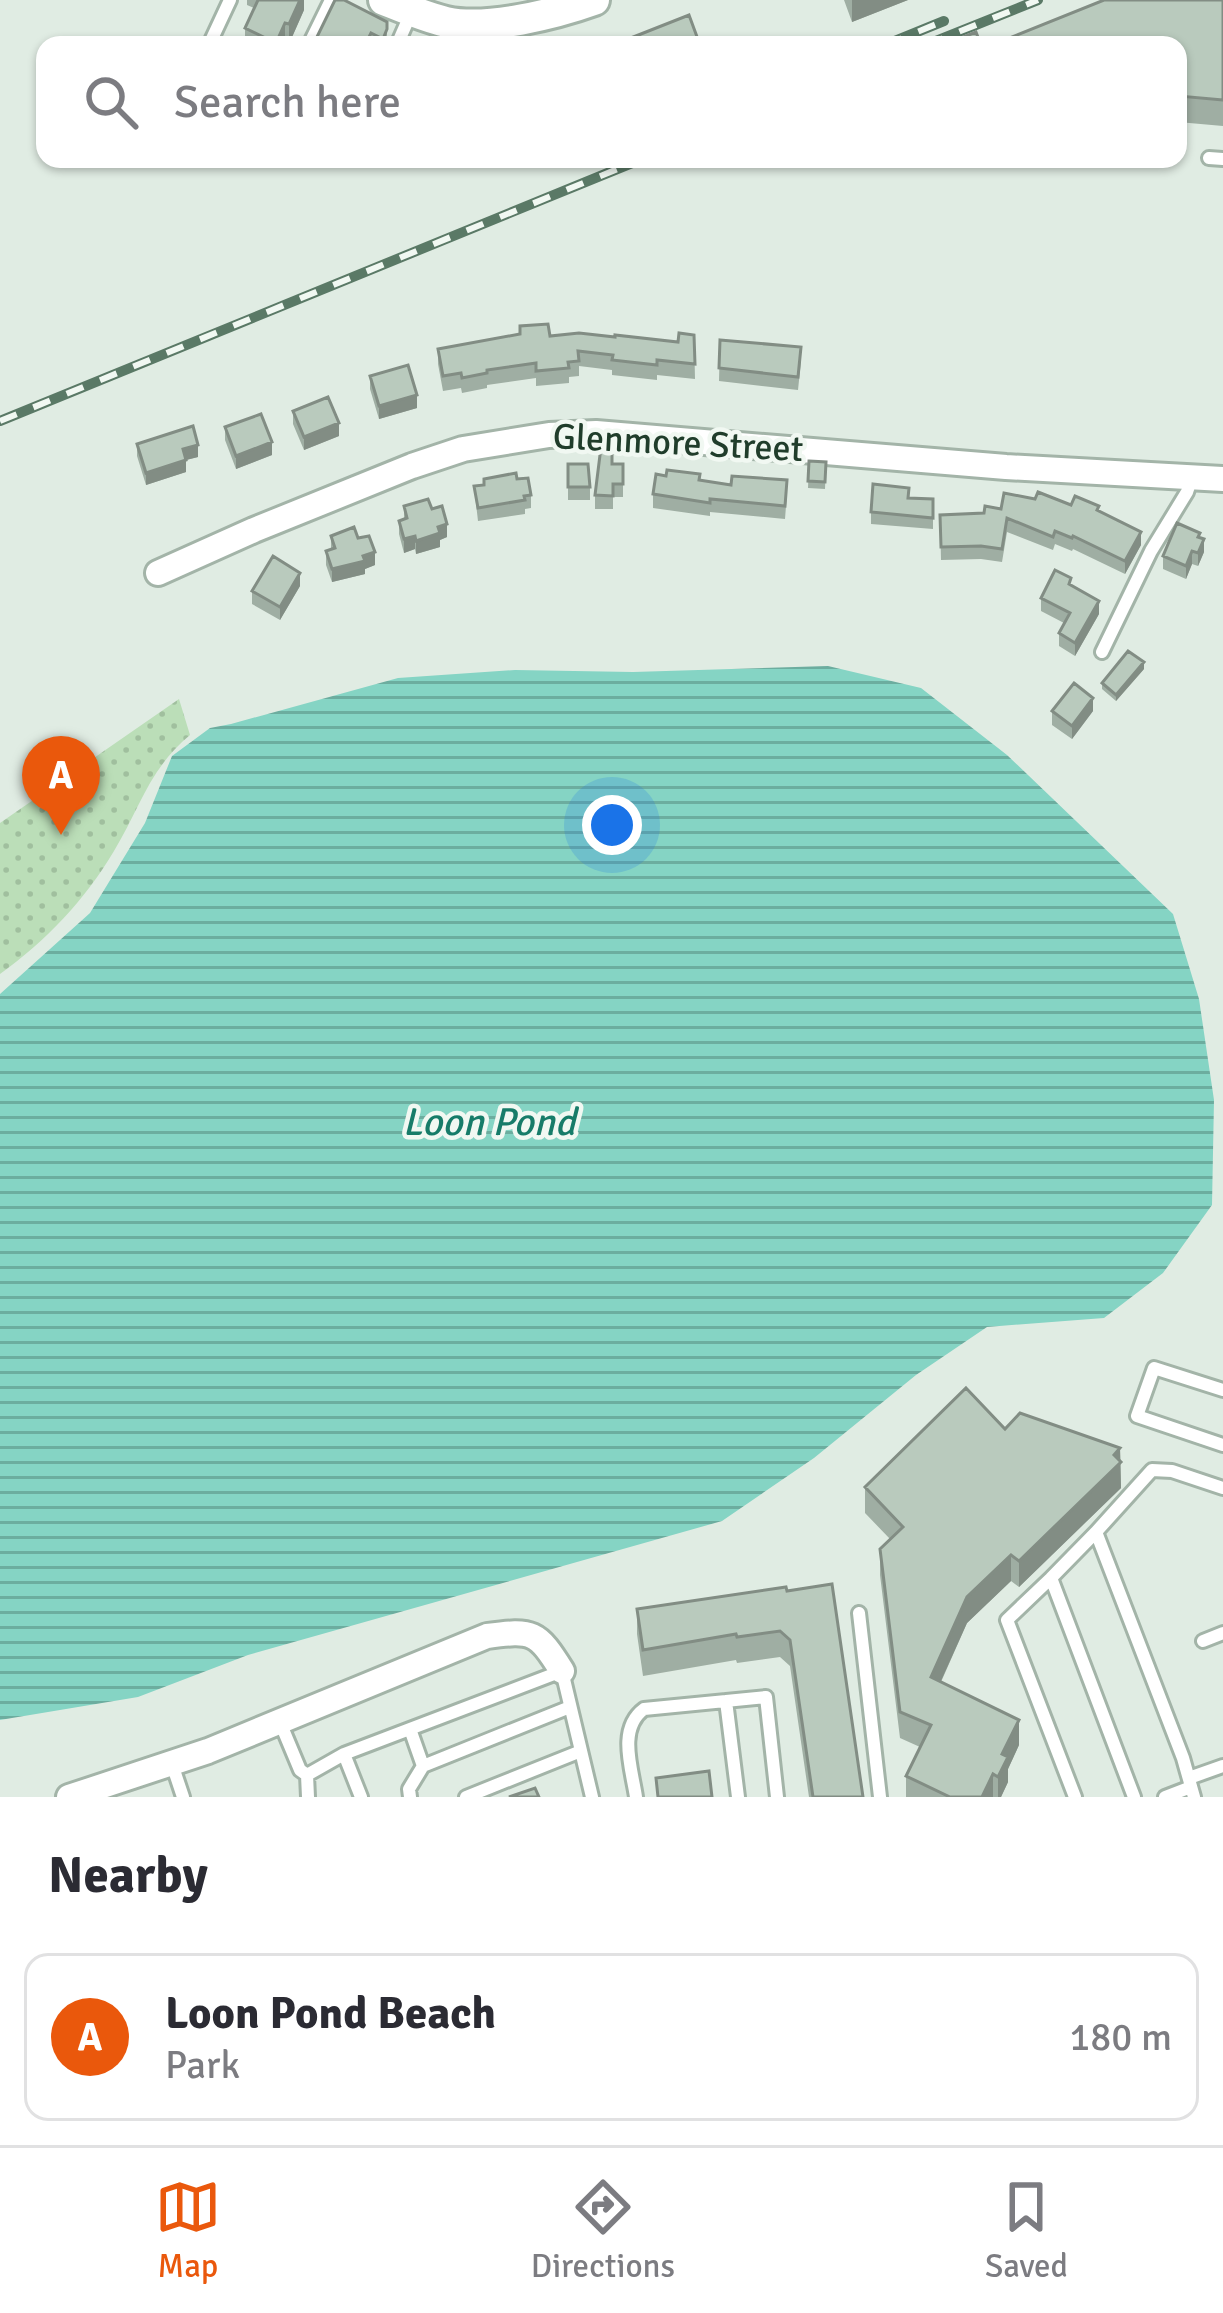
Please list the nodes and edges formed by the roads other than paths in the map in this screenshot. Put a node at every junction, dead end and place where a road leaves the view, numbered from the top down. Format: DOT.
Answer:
graph roads {
  1 [pos="230,0"];
  2 [pos="331,0"];
  3 [pos="594,0"];
  4 [pos="398,5"];
  5 [pos="212,36"];
  6 [pos="313,36"];
  7 [pos="398,36"];
  8 [pos="1192,477"];
  9 [pos="1223,479"];
  10 [pos="158,573"];
  11 [pos="1102,652"];
  12 [pos="1223,1390"];
  13 [pos="1223,1444"];
  14 [pos="1223,1488"];
  15 [pos="1096,1532"];
  16 [pos="1051,1578"];
  17 [pos="859,1613"];
  18 [pos="1223,1633"];
  19 [pos="1204,1641"];
  20 [pos="562,1671"];
  21 [pos="726,1701"];
  22 [pos="571,1707"];
  23 [pos="280,1722"];
  24 [pos="410,1729"];
  25 [pos="581,1751"];
  26 [pos="344,1754"];
  27 [pos="171,1763"];
  28 [pos="423,1766"];
  29 [pos="1223,1766"];
  30 [pos="307,1774"];
  31 [pos="1191,1787"];
  32 [pos="69,1797"];
  33 [pos="183,1797"];
  34 [pos="308,1797"];
  35 [pos="362,1797"];
  36 [pos="410,1797"];
  37 [pos="466,1797"];
  38 [pos="592,1797"];
  39 [pos="636,1797"];
  40 [pos="737,1797"];
  41 [pos="777,1797"];
  42 [pos="880,1797"];
  43 [pos="1075,1797"];
  44 [pos="1134,1797"];
  45 [pos="1165,1797"];
  1 -- 5 [label="lane"];
  2 -- 6 [label="lane"];
  3 -- 4 [label="street"];
  4 -- 7 [label="lane"];
  8 -- 9 [label="street, Glenmore Street"];
  8 -- 10 [label="street, Glenmore Street"];
  8 -- 11 [label="lane"];
  12 -- 13 [label="lane"];
  14 -- 15 [label="lane"];
  15 -- 16 [label="lane"];
  15 -- 31 [label="lane"];
  16 -- 43 [label="lane"];
  16 -- 44 [label="lane"];
  17 -- 42 [label="lane"];
  18 -- 19 [label="lane"];
  20 -- 22 [label="lane"];
  20 -- 23 [label="street"];
  20 -- 24 [label="lane"];
  21 -- 39 [label="lane"];
  21 -- 40 [label="lane"];
  21 -- 41 [label="lane"];
  22 -- 25 [label="lane"];
  22 -- 28 [label="lane"];
  23 -- 27 [label="street"];
  23 -- 30 [label="lane"];
  24 -- 26 [label="lane"];
  24 -- 28 [label="lane"];
  25 -- 37 [label="lane"];
  25 -- 38 [label="lane"];
  26 -- 30 [label="lane"];
  26 -- 35 [label="lane"];
  27 -- 32 [label="street"];
  27 -- 33 [label="lane"];
  28 -- 36 [label="lane"];
  29 -- 31 [label="lane"];
  30 -- 34 [label="lane"];
  31 -- 45 [label="lane"];
}
